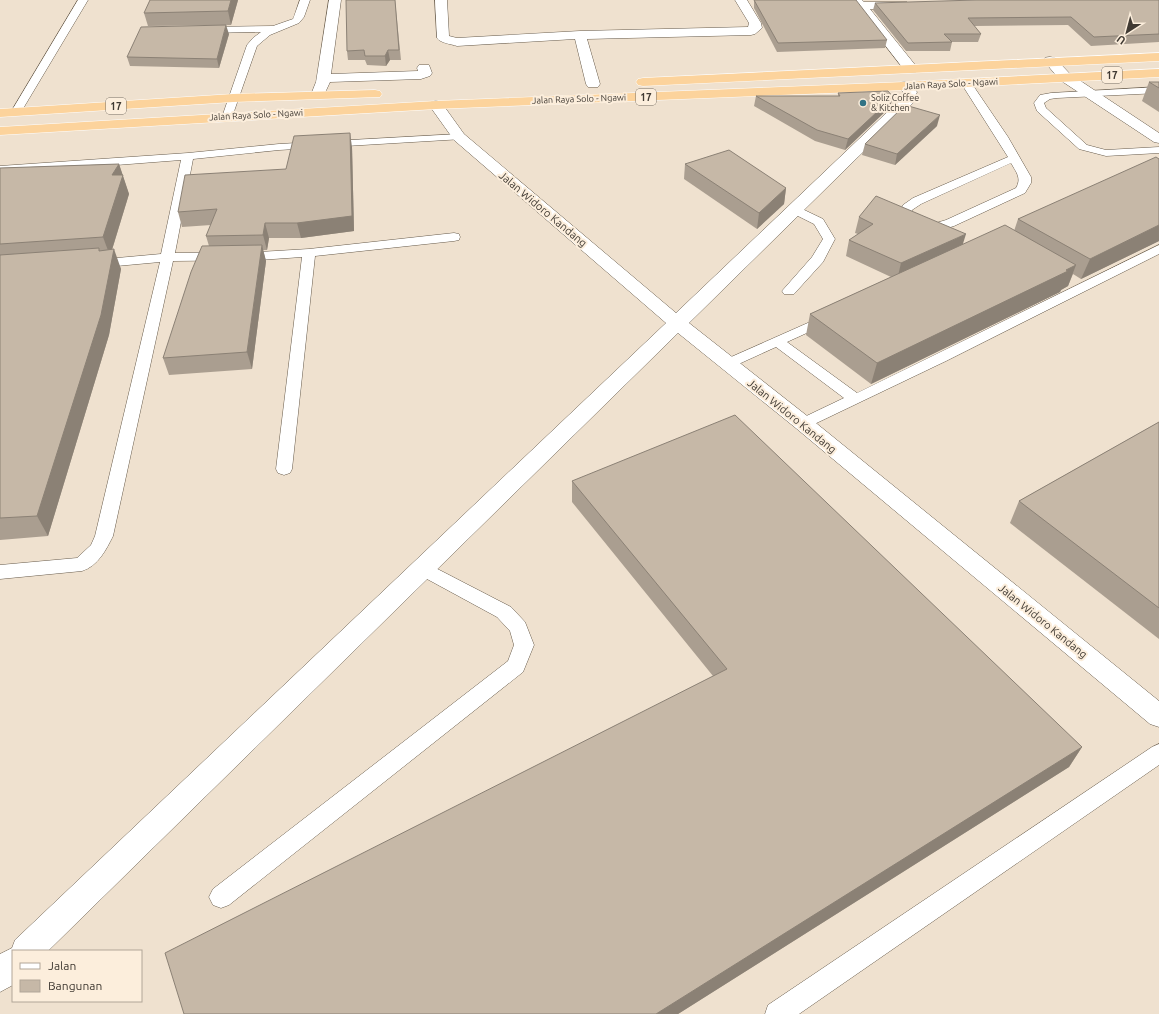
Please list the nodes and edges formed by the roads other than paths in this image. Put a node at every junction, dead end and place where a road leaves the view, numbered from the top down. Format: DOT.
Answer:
graph roads {
  1 [pos="83,0"];
  2 [pos="305,0"];
  3 [pos="335,0"];
  4 [pos="441,0"];
  5 [pos="741,0"];
  6 [pos="858,3"];
  7 [pos="913,5"];
  8 [pos="276,29"];
  9 [pos="193,30"];
  10 [pos="580,35"];
  11 [pos="1159,57"];
  12 [pos="1050,62"];
  13 [pos="424,68"];
  14 [pos="1159,73"];
  15 [pos="1065,77"];
  16 [pos="323,78"];
  17 [pos="908,78"];
  18 [pos="632,82"];
  19 [pos="608,83"];
  20 [pos="966,83"];
  21 [pos="593,84"];
  22 [pos="577,85"];
  23 [pos="1159,90"];
  24 [pos="388,93"];
  25 [pos="1088,93"];
  26 [pos="318,95"];
  27 [pos="233,98"];
  28 [pos="436,105"];
  29 [pos="16,112"];
  30 [pos="0,113"];
  31 [pos="227,117"];
  32 [pos="0,131"];
  33 [pos="460,137"];
  34 [pos="1159,139"];
  35 [pos="1159,150"];
  36 [pos="188,156"];
  37 [pos="1014,158"];
  38 [pos="0,170"];
  39 [pos="794,209"];
  40 [pos="454,237"];
  41 [pos="1159,249"];
  42 [pos="309,253"];
  43 [pos="168,257"];
  44 [pos="84,264"];
  45 [pos="1070,280"];
  46 [pos="1083,287"];
  47 [pos="789,291"];
  48 [pos="841,311"];
  49 [pos="676,322"];
  50 [pos="777,341"];
  51 [pos="727,364"];
  52 [pos="855,399"];
  53 [pos="804,424"];
  54 [pos="284,469"];
  55 [pos="422,568"];
  56 [pos="0,572"];
  57 [pos="1159,716"];
  58 [pos="1159,753"];
  59 [pos="221,897"];
  60 [pos="27,950"];
  61 [pos="12,964"];
  62 [pos="0,976"];
  63 [pos="777,1014"];
  1 -- 29 [label="lane"];
  2 -- 8 [label="lane"];
  3 -- 16 [label="street"];
  4 -- 10 [label="street"];
  5 -- 10 [label="street"];
  6 -- 7 [label="street"];
  6 -- 17 [label="street"];
  8 -- 9 [label="lane"];
  8 -- 27 [label="lane"];
  10 -- 21 [label="street"];
  11 -- 12 [label="highway, Jalan Raya Solo - Ngawi / 17"];
  12 -- 15 [label="street"];
  12 -- 17 [label="highway, Jalan Raya Solo - Ngawi / 17"];
  13 -- 16 [label="street"];
  14 -- 15 [label="highway, Jalan Raya Solo - Ngawi / 17"];
  15 -- 20 [label="highway, Jalan Raya Solo - Ngawi / 17"];
  15 -- 25 [label="street"];
  16 -- 26 [label="street"];
  17 -- 18 [label="highway, Jalan Raya Solo - Ngawi / 17"];
  17 -- 20 [label="highway, Jalan Raya Solo - Ngawi / 17"];
  17 -- 28 [label="highway, Jalan Raya Solo - Ngawi / 17"];
  17 -- 39 [label="street"];
  19 -- 21 [label="highway, Jalan Raya Solo - Ngawi"];
  20 -- 37 [label="lane"];
  21 -- 22 [label="highway, Jalan Raya Solo - Ngawi"];
  23 -- 25 [label="lane"];
  24 -- 26 [label="highway, Jalan Raya Solo - Ngawi / 17"];
  25 -- 34 [label="street"];
  25 -- 35 [label="lane"];
  26 -- 27 [label="highway, Jalan Raya Solo - Ngawi / 17"];
  27 -- 29 [label="highway, Jalan Raya Solo - Ngawi / 17"];
  27 -- 31 [label="lane"];
  28 -- 31 [label="highway, Jalan Raya Solo - Ngawi / 17"];
  28 -- 33 [label="street, Jalan Widoro Kandang"];
  29 -- 30 [label="highway, Jalan Raya Solo - Ngawi / 17"];
  31 -- 32 [label="highway, Jalan Raya Solo - Ngawi / 17"];
  33 -- 36 [label="lane"];
  33 -- 49 [label="street, Jalan Widoro Kandang"];
  36 -- 38 [label="lane"];
  36 -- 43 [label="lane"];
  37 -- 37 [label="lane"];
  39 -- 47 [label="lane"];
  39 -- 49 [label="street"];
  40 -- 42 [label="lane"];
  41 -- 46 [label="lane"];
  42 -- 43 [label="lane"];
  42 -- 54 [label="lane"];
  43 -- 44 [label="lane"];
  43 -- 56 [label="lane"];
  45 -- 46 [label="lane"];
  46 -- 52 [label="lane"];
  48 -- 50 [label="lane"];
  49 -- 51 [label="street, Jalan Widoro Kandang"];
  49 -- 55 [label="street"];
  50 -- 51 [label="lane"];
  50 -- 52 [label="lane"];
  51 -- 53 [label="street, Jalan Widoro Kandang"];
  52 -- 53 [label="lane"];
  53 -- 57 [label="street, Jalan Widoro Kandang"];
  55 -- 59 [label="lane"];
  55 -- 60 [label="street"];
  58 -- 63 [label="lane"];
  61 -- 62 [label="street"];
}
